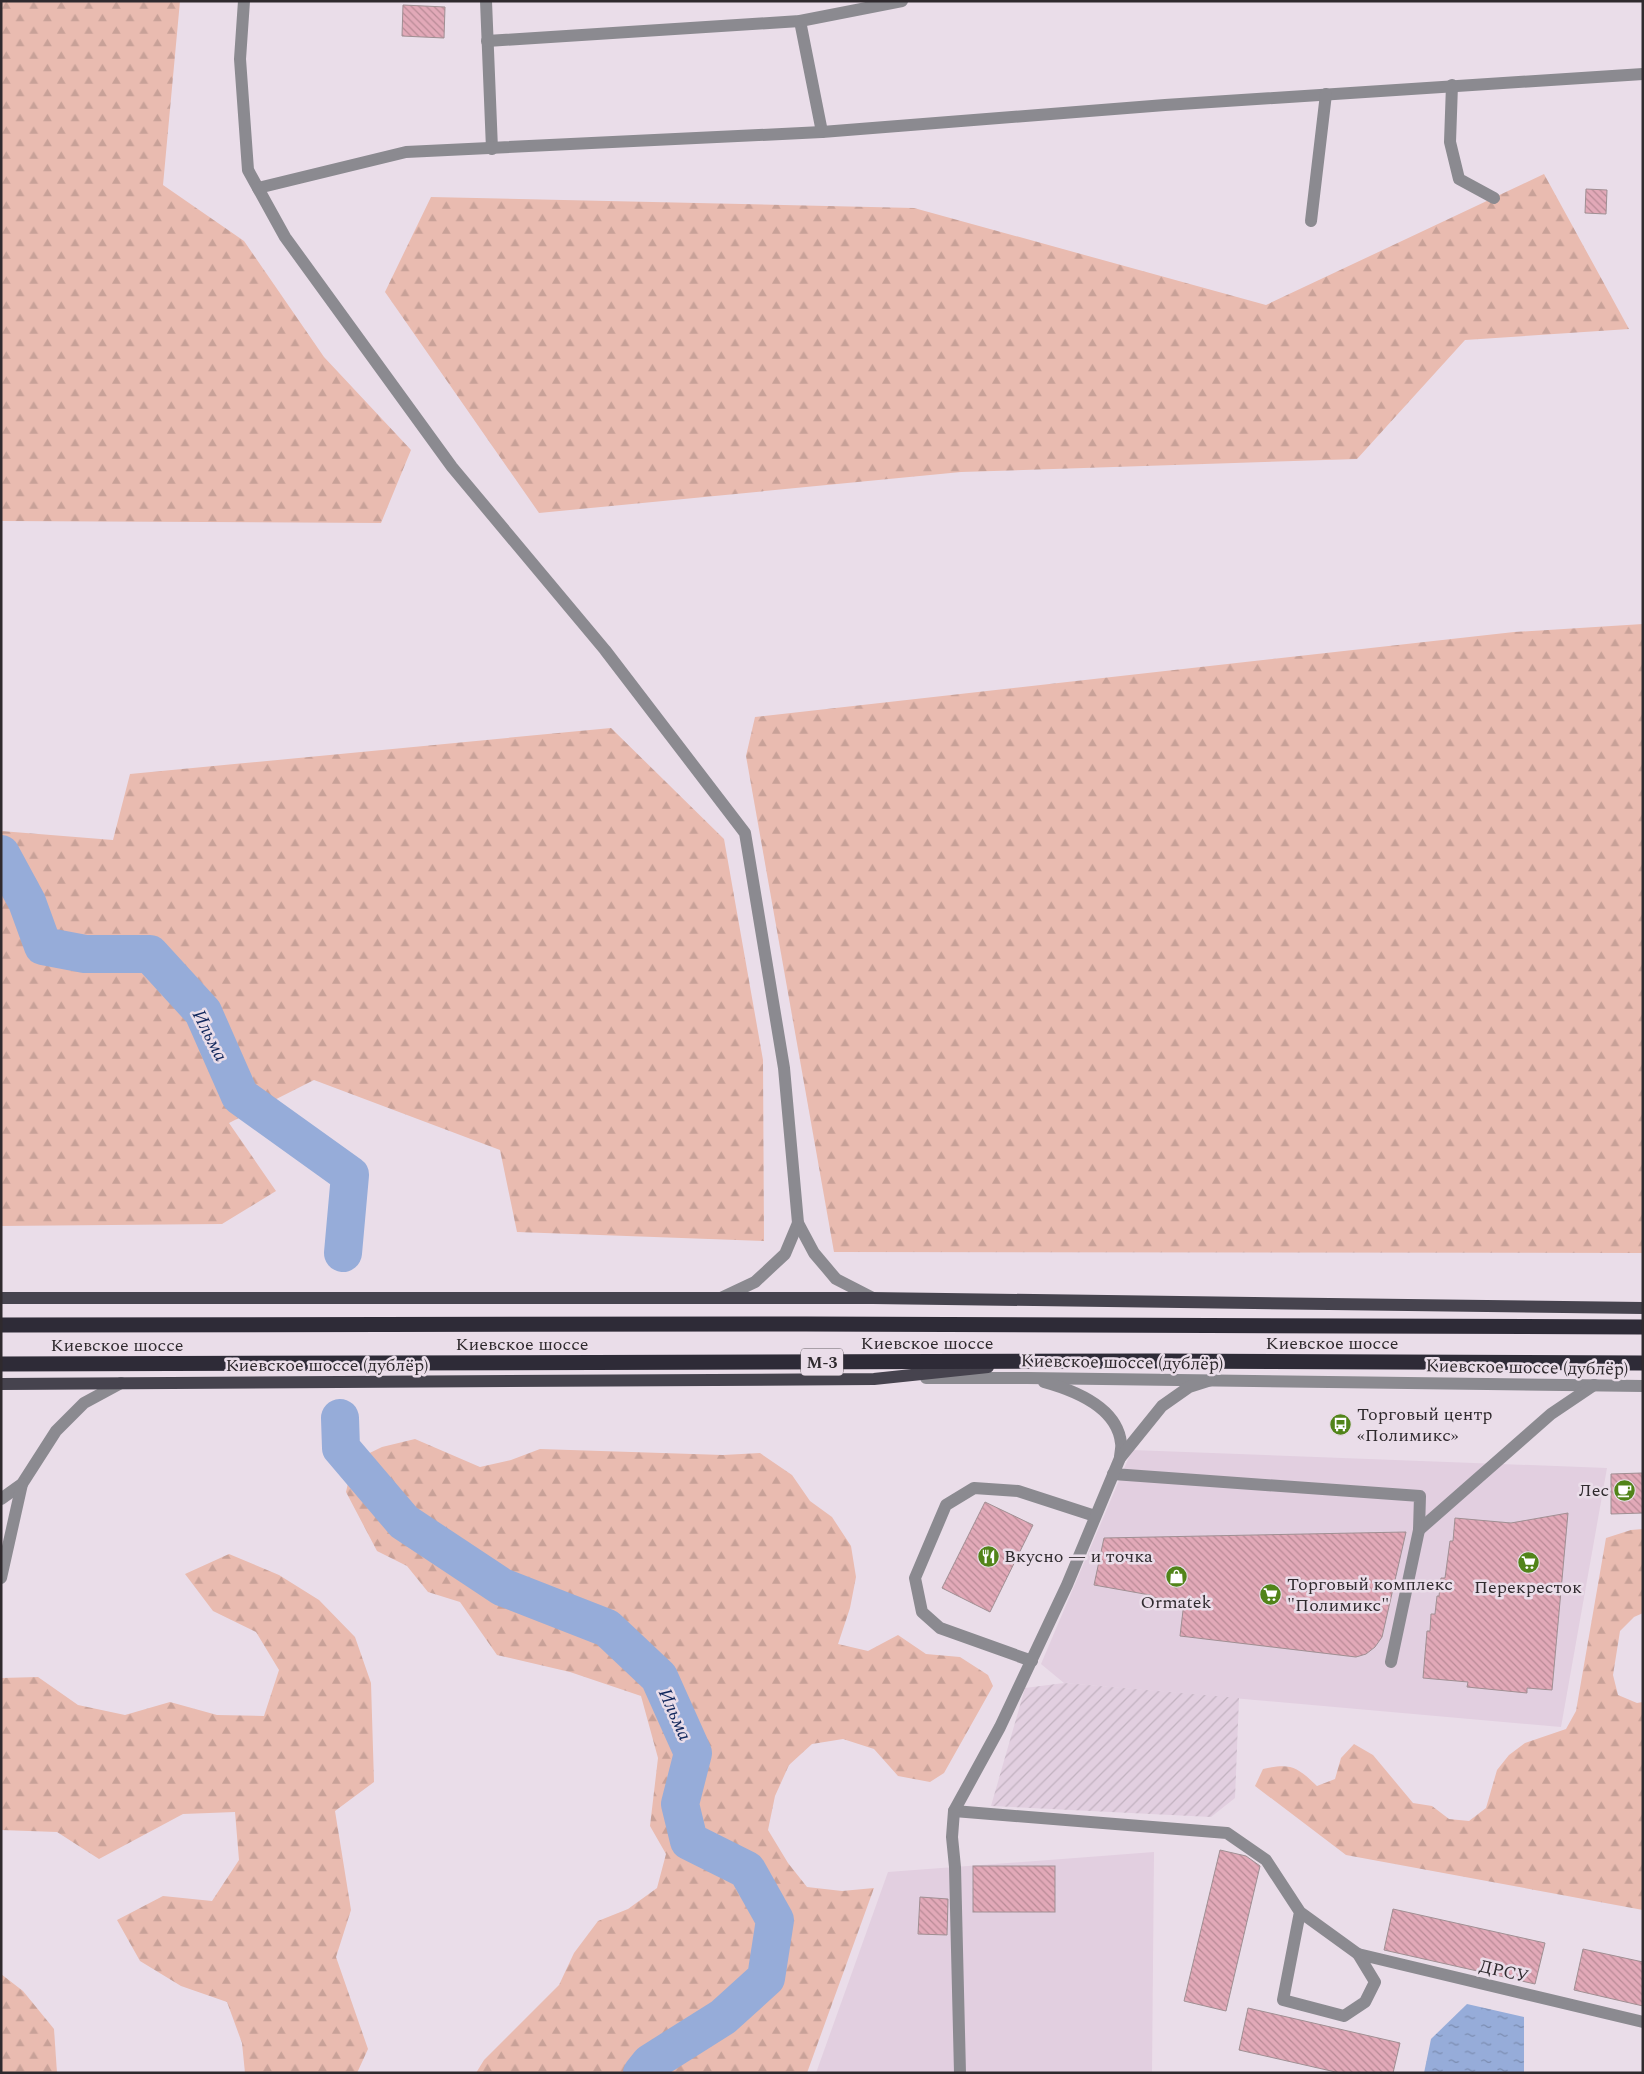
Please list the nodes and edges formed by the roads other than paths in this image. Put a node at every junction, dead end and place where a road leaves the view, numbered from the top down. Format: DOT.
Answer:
graph roads {
  1 [pos="244,1"];
  2 [pos="486,1"];
  3 [pos="902,1"];
  4 [pos="800,21"];
  5 [pos="487,41"];
  6 [pos="1643,74"];
  7 [pos="1452,85"];
  8 [pos="1326,94"];
  9 [pos="822,132"];
  10 [pos="492,148"];
  11 [pos="258,188"];
  12 [pos="1494,198"];
  13 [pos="1311,222"];
  14 [pos="798,1223"];
  15 [pos="1,1298"];
  16 [pos="721,1298"];
  17 [pos="873,1298"];
  18 [pos="1643,1308"];
  19 [pos="1,1325"];
  20 [pos="1643,1327"];
  21 [pos="1046,1362"];
  22 [pos="1643,1363"];
  23 [pos="1,1364"];
  24 [pos="1027,1378"];
  25 [pos="874,1379"];
  26 [pos="1211,1380"];
  27 [pos="1,1384"];
  28 [pos="121,1384"];
  29 [pos="1594,1385"];
  30 [pos="1643,1386"];
  31 [pos="1120,1458"];
  32 [pos="1113,1474"];
  33 [pos="22,1484"];
  34 [pos="1,1499"];
  35 [pos="1095,1516"];
  36 [pos="1418,1530"];
  37 [pos="1,1578"];
  38 [pos="1032,1661"];
  39 [pos="1391,1662"];
  40 [pos="954,1811"];
  41 [pos="1300,1912"];
  42 [pos="1358,1954"];
  43 [pos="1643,2022"];
  44 [pos="960,2073"];
  1 -- 11 [label="street"];
  2 -- 5 [label="street"];
  3 -- 4 [label="street"];
  4 -- 5 [label="street"];
  4 -- 9 [label="street"];
  5 -- 10 [label="street"];
  6 -- 7 [label="street"];
  7 -- 8 [label="street"];
  7 -- 12 [label="street"];
  8 -- 9 [label="street"];
  8 -- 13 [label="street"];
  9 -- 10 [label="street"];
  10 -- 11 [label="street"];
  11 -- 14 [label="street"];
  14 -- 16 [label="street"];
  14 -- 17 [label="street"];
  15 -- 16 [label="main road"];
  16 -- 17 [label="main road"];
  17 -- 18 [label="main road"];
  19 -- 20 [label="highway, Киевское шоссе / М-3"];
  21 -- 22 [label="highway, Киевское шоссе / М-3"];
  21 -- 23 [label="highway, Киевское шоссе / М-3"];
  21 -- 25 [label="main road"];
  24 -- 25 [label="street, Киевское шоссе (дублёр)"];
  24 -- 26 [label="street, Киевское шоссе (дублёр)"];
  24 -- 31 [label="street"];
  25 -- 28 [label="main road, Киевское шоссе (дублёр)"];
  26 -- 29 [label="street, Киевское шоссе (дублёр)"];
  26 -- 31 [label="street"];
  27 -- 28 [label="main road, Киевское шоссе (дублёр)"];
  28 -- 33 [label="street"];
  29 -- 30 [label="street, Киевское шоссе (дублёр)"];
  29 -- 36 [label="street"];
  31 -- 32 [label="street"];
  32 -- 35 [label="street"];
  32 -- 36 [label="street"];
  33 -- 34 [label="street"];
  33 -- 37 [label="street"];
  35 -- 38 [label="street"];
  35 -- 38 [label="street"];
  36 -- 39 [label="street"];
  38 -- 40 [label="street"];
  40 -- 41 [label="street"];
  40 -- 44 [label="street"];
  41 -- 42 [label="street"];
  41 -- 42 [label="street"];
  42 -- 43 [label="street, ДРСУ"];
}
